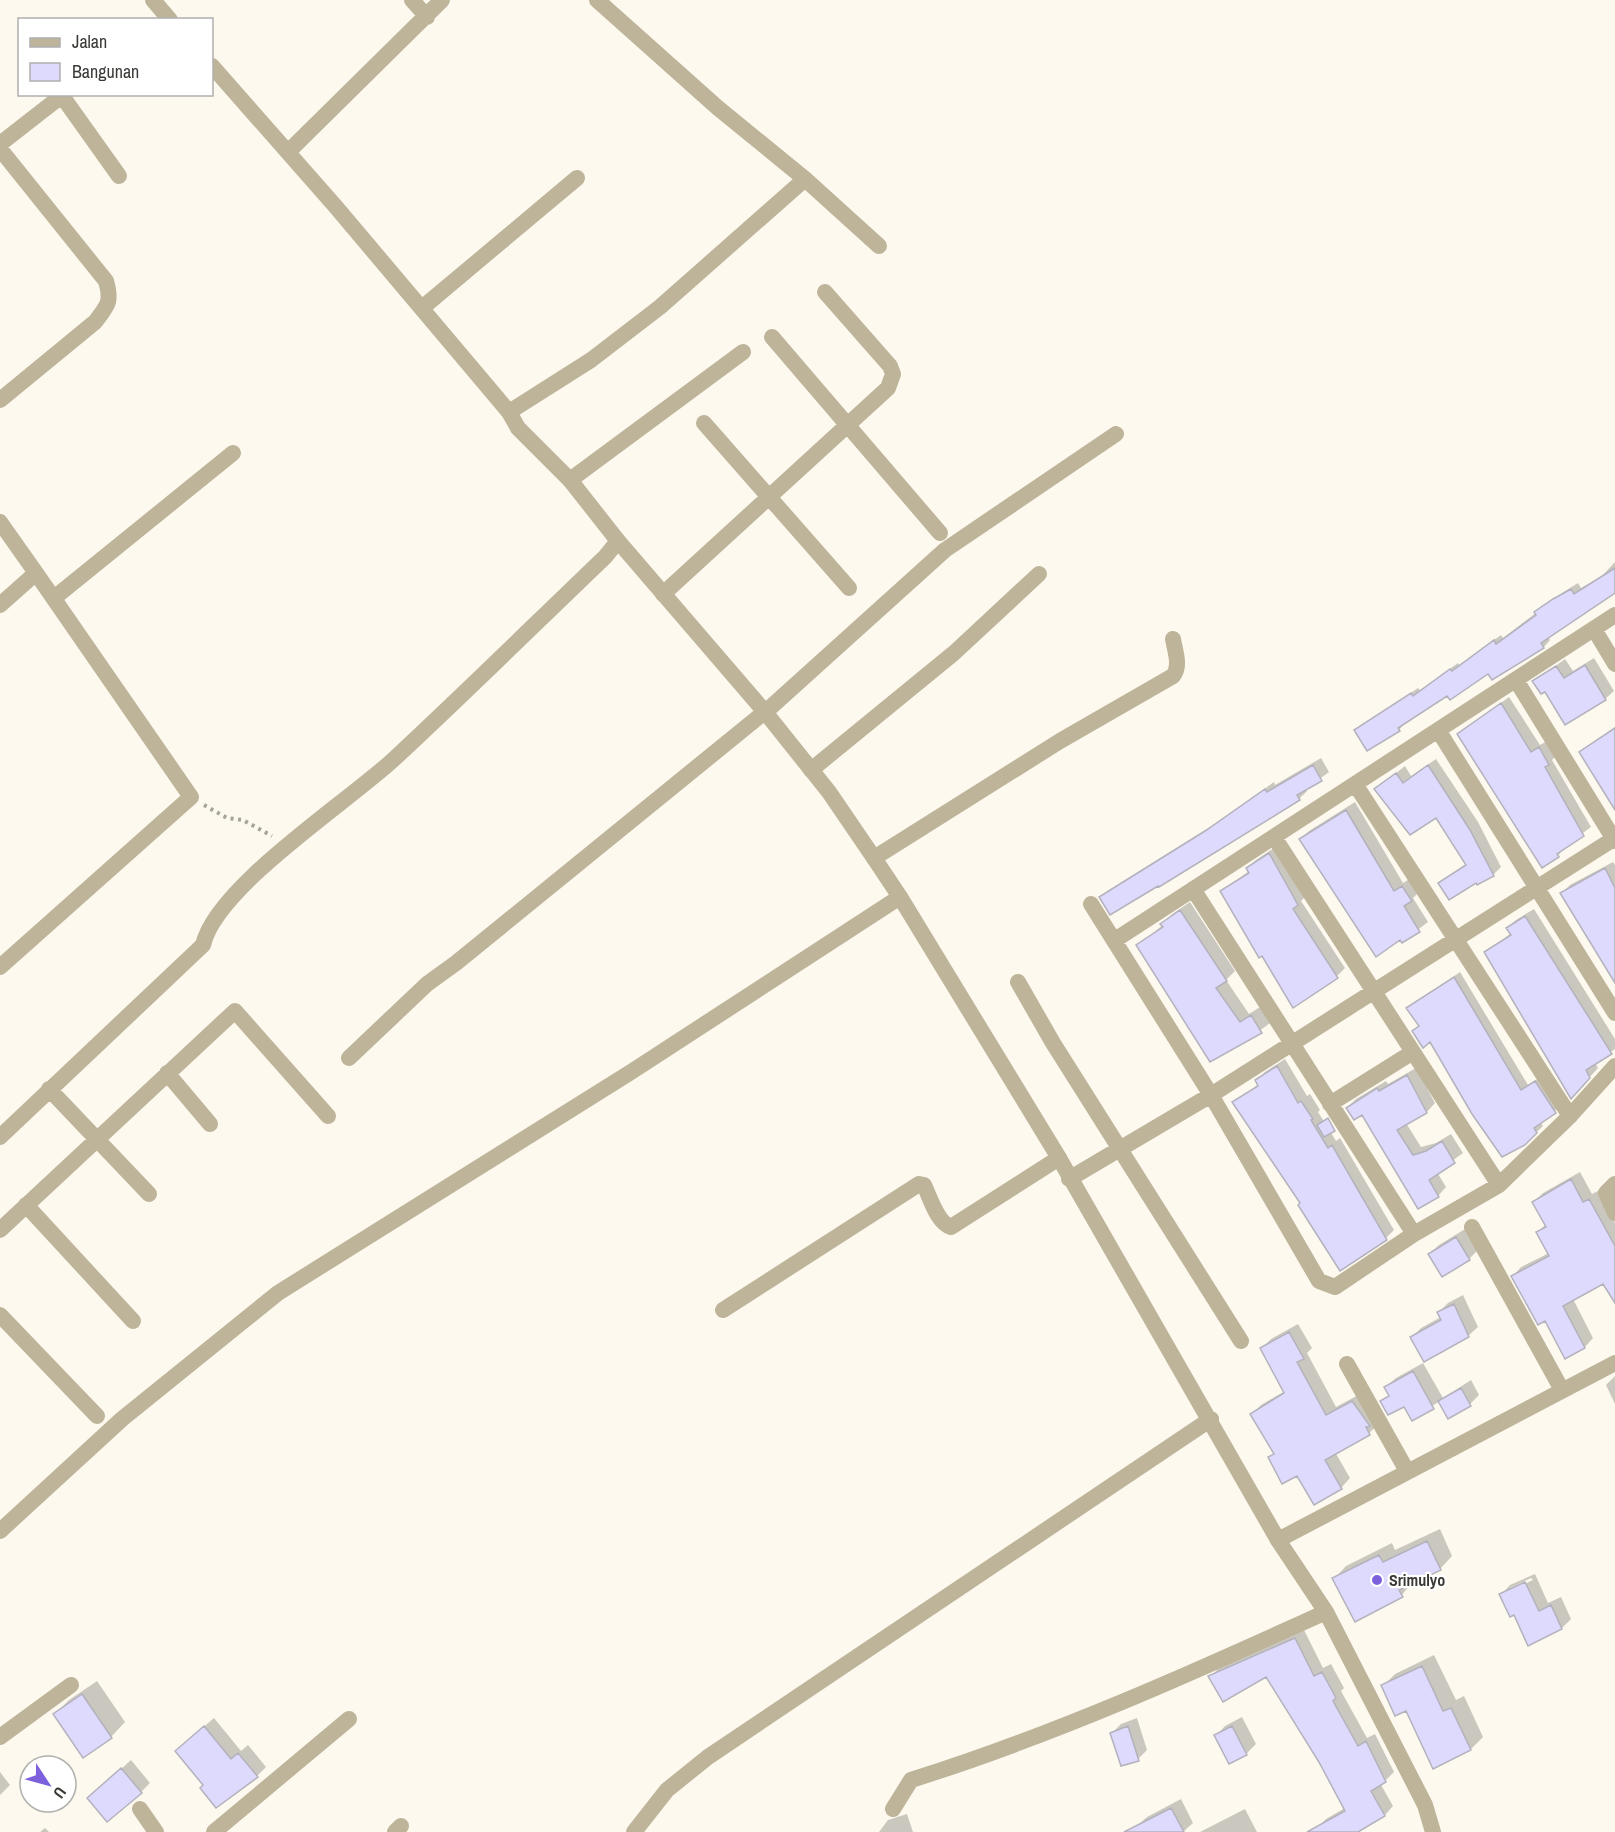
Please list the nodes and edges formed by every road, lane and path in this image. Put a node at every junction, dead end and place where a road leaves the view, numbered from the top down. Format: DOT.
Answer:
graph roads {
  1 [pos="153,0"];
  2 [pos="412,0"];
  3 [pos="442,0"];
  4 [pos="597,0"];
  5 [pos="427,17"];
  6 [pos="165,18"];
  7 [pos="213,67"];
  8 [pos="62,96"];
  9 [pos="64,96"];
  10 [pos="0,144"];
  11 [pos="0,149"];
  12 [pos="288,152"];
  13 [pos="119,176"];
  14 [pos="577,178"];
  15 [pos="805,179"];
  16 [pos="879,246"];
  17 [pos="825,292"];
  18 [pos="430,301"];
  19 [pos="772,337"];
  20 [pos="743,352"];
  21 [pos="0,400"];
  22 [pos="509,412"];
  23 [pos="704,423"];
  24 [pos="846,427"];
  25 [pos="1116,434"];
  26 [pos="233,453"];
  27 [pos="570,480"];
  28 [pos="769,499"];
  29 [pos="0,522"];
  30 [pos="940,533"];
  31 [pos="612,549"];
  32 [pos="36,573"];
  33 [pos="1039,574"];
  34 [pos="849,588"];
  35 [pos="663,594"];
  36 [pos="54,598"];
  37 [pos="0,605"];
  38 [pos="1615,615"];
  39 [pos="1594,629"];
  40 [pos="1173,639"];
  41 [pos="1615,664"];
  42 [pos="1516,680"];
  43 [pos="766,711"];
  44 [pos="1438,730"];
  45 [pos="822,760"];
  46 [pos="1355,784"];
  47 [pos="191,797"];
  48 [pos="1274,837"];
  49 [pos="1615,839"];
  50 [pos="288,846"];
  51 [pos="886,850"];
  52 [pos="1537,887"];
  53 [pos="1193,889"];
  54 [pos="890,904"];
  55 [pos="1091,904"];
  56 [pos="1456,939"];
  57 [pos="1114,940"];
  58 [pos="0,967"];
  59 [pos="1018,982"];
  60 [pos="1374,992"];
  61 [pos="1615,1012"];
  62 [pos="1292,1044"];
  63 [pos="1413,1052"];
  64 [pos="349,1058"];
  65 [pos="1615,1066"];
  66 [pos="167,1073"];
  67 [pos="49,1089"];
  68 [pos="1211,1095"];
  69 [pos="1330,1104"];
  70 [pos="328,1116"];
  71 [pos="1570,1116"];
  72 [pos="210,1124"];
  73 [pos="0,1137"];
  74 [pos="96,1139"];
  75 [pos="1121,1150"];
  76 [pos="1059,1158"];
  77 [pos="1074,1178"];
  78 [pos="1615,1184"];
  79 [pos="1499,1185"];
  80 [pos="149,1194"];
  81 [pos="26,1205"];
  82 [pos="1615,1213"];
  83 [pos="1472,1227"];
  84 [pos="0,1230"];
  85 [pos="1414,1234"];
  86 [pos="723,1310"];
  87 [pos="0,1315"];
  88 [pos="133,1321"];
  89 [pos="1241,1341"];
  90 [pos="1615,1363"];
  91 [pos="1347,1364"];
  92 [pos="1562,1390"];
  93 [pos="97,1416"];
  94 [pos="1211,1419"];
  95 [pos="1407,1471"];
  96 [pos="0,1531"];
  97 [pos="1288,1534"];
  98 [pos="1326,1612"];
  99 [pos="71,1685"];
  100 [pos="349,1719"];
  101 [pos="0,1737"];
  102 [pos="140,1809"];
  103 [pos="893,1809"];
  104 [pos="1428,1830"];
  105 [pos="156,1832"];
  106 [pos="214,1832"];
  107 [pos="634,1832"];
  1 -- 6 [label="street"];
  2 -- 5 [label="street"];
  3 -- 5 [label="street"];
  4 -- 15 [label="street"];
  5 -- 12 [label="street"];
  7 -- 12 [label="street"];
  8 -- 10 [label="street"];
  9 -- 13 [label="street"];
  11 -- 21 [label="street"];
  12 -- 18 [label="street"];
  14 -- 18 [label="street"];
  15 -- 16 [label="street"];
  15 -- 22 [label="street"];
  17 -- 24 [label="street"];
  18 -- 22 [label="street"];
  19 -- 24 [label="street"];
  20 -- 27 [label="street"];
  22 -- 27 [label="street"];
  23 -- 28 [label="street"];
  24 -- 28 [label="street"];
  24 -- 30 [label="street"];
  25 -- 43 [label="street"];
  26 -- 36 [label="street"];
  27 -- 31 [label="street"];
  28 -- 34 [label="street"];
  28 -- 35 [label="street"];
  29 -- 32 [label="street"];
  31 -- 35 [label="street"];
  31 -- 50 [label="street"];
  32 -- 36 [label="street"];
  32 -- 37 [label="street"];
  33 -- 45 [label="street"];
  35 -- 43 [label="street"];
  36 -- 47 [label="street"];
  38 -- 39 [label="street"];
  39 -- 41 [label="street"];
  39 -- 42 [label="street"];
  40 -- 51 [label="street"];
  42 -- 44 [label="street"];
  42 -- 49 [label="street"];
  43 -- 45 [label="street"];
  43 -- 64 [label="street"];
  44 -- 46 [label="street"];
  44 -- 52 [label="street"];
  45 -- 51 [label="street"];
  46 -- 48 [label="street"];
  46 -- 56 [label="street"];
  47 -- 50 [label="path"];
  47 -- 58 [label="street"];
  48 -- 53 [label="street"];
  48 -- 60 [label="street"];
  49 -- 52 [label="street"];
  50 -- 67 [label="street"];
  51 -- 54 [label="street"];
  52 -- 56 [label="street"];
  52 -- 61 [label="street"];
  53 -- 57 [label="street"];
  53 -- 62 [label="street"];
  54 -- 76 [label="street"];
  54 -- 96 [label="street"];
  55 -- 57 [label="street"];
  56 -- 60 [label="street"];
  56 -- 71 [label="street"];
  57 -- 68 [label="street"];
  59 -- 75 [label="street"];
  60 -- 62 [label="street"];
  60 -- 63 [label="street"];
  62 -- 68 [label="street"];
  62 -- 69 [label="street"];
  63 -- 69 [label="street"];
  63 -- 79 [label="street"];
  65 -- 71 [label="street"];
  66 -- 70 [label="street"];
  66 -- 72 [label="street"];
  66 -- 74 [label="street"];
  67 -- 73 [label="street"];
  67 -- 74 [label="street"];
  68 -- 75 [label="street"];
  68 -- 85 [label="street"];
  69 -- 85 [label="street"];
  71 -- 79 [label="street"];
  74 -- 80 [label="street"];
  74 -- 81 [label="street"];
  75 -- 77 [label="street"];
  75 -- 89 [label="street"];
  76 -- 77 [label="street"];
  76 -- 86 [label="street"];
  77 -- 94 [label="street"];
  78 -- 82 [label="street"];
  79 -- 85 [label="street"];
  81 -- 84 [label="street"];
  81 -- 88 [label="street"];
  83 -- 92 [label="street"];
  87 -- 93 [label="street"];
  90 -- 92 [label="street"];
  91 -- 95 [label="street"];
  92 -- 95 [label="street"];
  94 -- 97 [label="street"];
  94 -- 107 [label="street"];
  95 -- 97 [label="street"];
  97 -- 98 [label="street"];
  98 -- 103 [label="street"];
  98 -- 104 [label="street"];
  99 -- 101 [label="street"];
  100 -- 106 [label="street"];
  102 -- 105 [label="street"];
}
